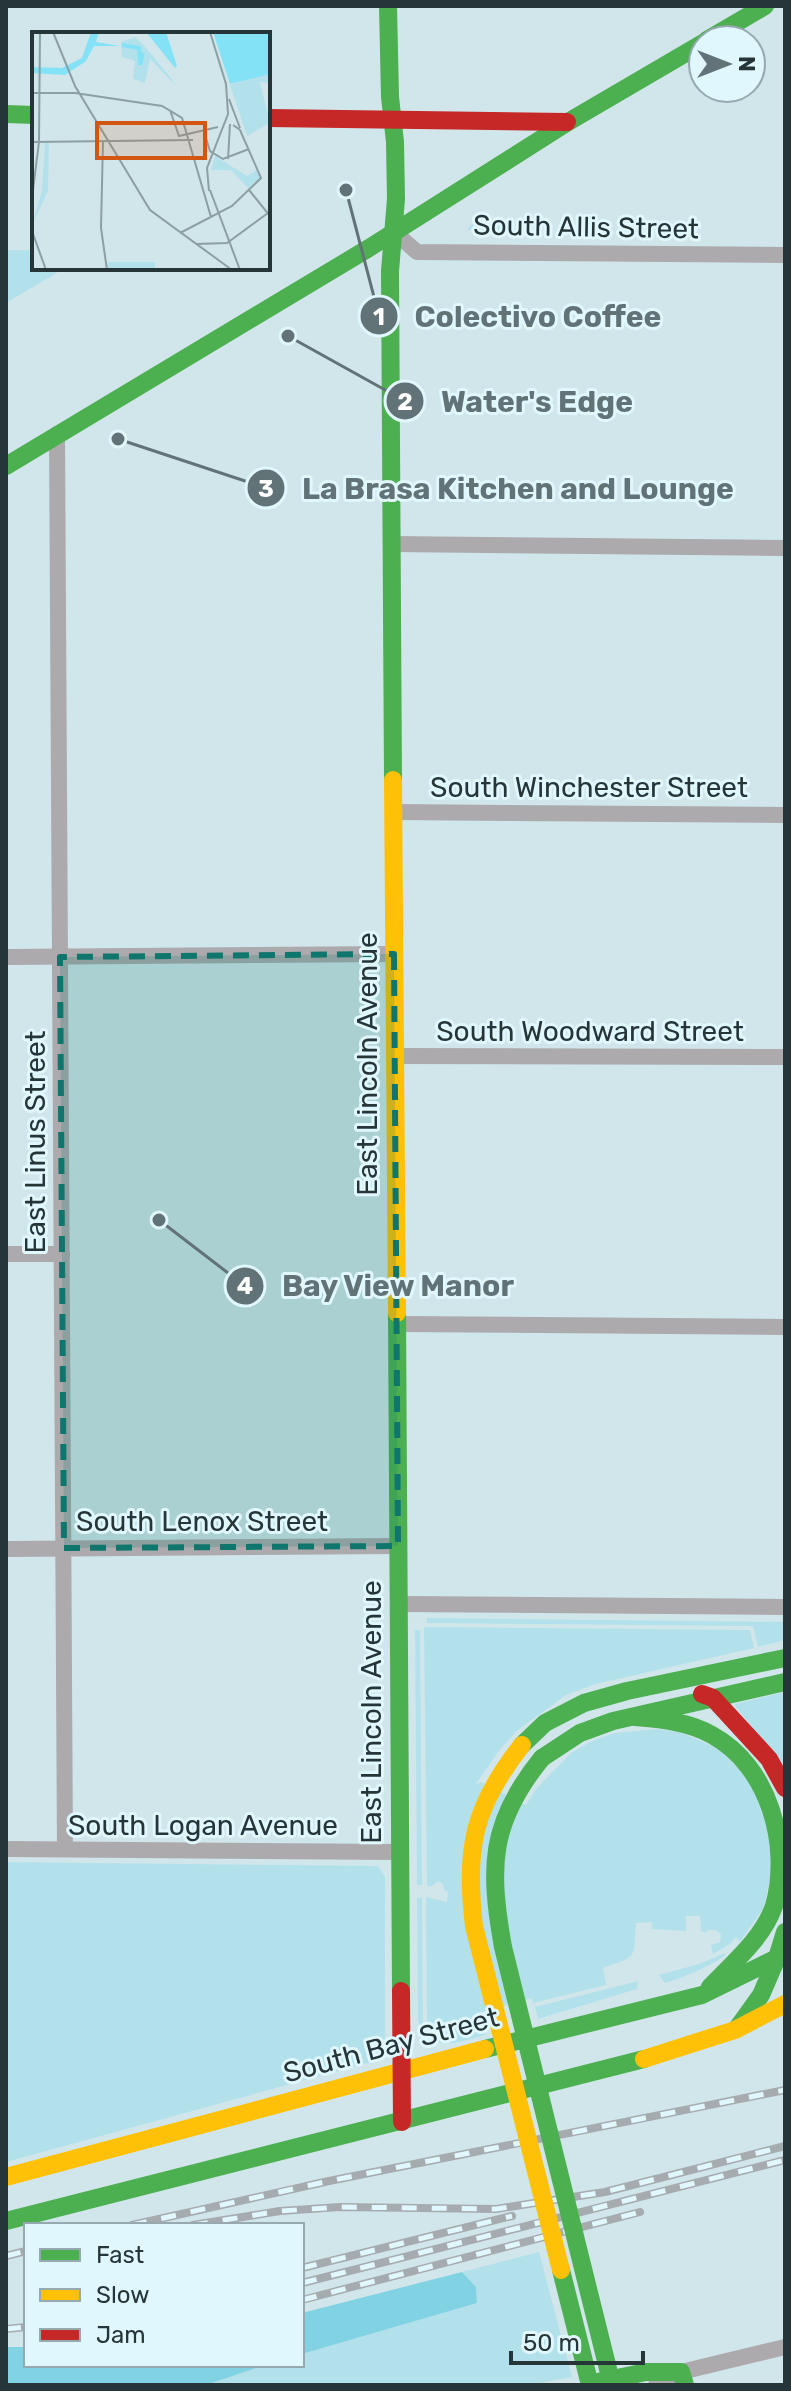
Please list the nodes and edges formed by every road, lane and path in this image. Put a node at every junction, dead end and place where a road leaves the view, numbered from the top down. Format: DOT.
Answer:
graph roads {
  1 [pos="388,6"];
  2 [pos="765,6"];
  3 [pos="734,24"];
  4 [pos="687,52"];
  5 [pos="6,114"];
  6 [pos="32,115"];
  7 [pos="270,118"];
  8 [pos="392,120"];
  9 [pos="568,122"];
  10 [pos="394,232"];
  11 [pos="785,255"];
  12 [pos="57,434"];
  13 [pos="6,466"];
  14 [pos="392,544"];
  15 [pos="785,548"];
  16 [pos="393,812"];
  17 [pos="785,815"];
  18 [pos="394,954"];
  19 [pos="6,957"];
  20 [pos="60,957"];
  21 [pos="395,1056"];
  22 [pos="785,1057"];
  23 [pos="6,1254"];
  24 [pos="62,1254"];
  25 [pos="397,1324"];
  26 [pos="785,1327"];
  27 [pos="398,1546"];
  28 [pos="64,1548"];
  29 [pos="6,1549"];
  30 [pos="399,1604"];
  31 [pos="785,1607"];
  32 [pos="785,1658"];
  33 [pos="671,1682"];
  34 [pos="785,1682"];
  35 [pos="713,1698"];
  36 [pos="635,1717"];
  37 [pos="785,1788"];
  38 [pos="6,1849"];
  39 [pos="65,1849"];
  40 [pos="400,1852"];
  41 [pos="785,1932"];
  42 [pos="781,1956"];
  43 [pos="702,1995"];
  44 [pos="785,2004"];
  45 [pos="735,2030"];
  46 [pos="402,2070"];
  47 [pos="402,2122"];
  48 [pos="6,2177"];
  49 [pos="6,2221"];
  50 [pos="785,2347"];
  51 [pos="683,2379"];
  52 [pos="583,2385"];
  53 [pos="590,2385"];
  54 [pos="612,2385"];
  55 [pos="656,2385"];
  1 -- 8 [label="main road, East Lincoln Avenue"];
  2 -- 3 [label="main road"];
  4 -- 9 [label="main road"];
  5 -- 6 [label="main road"];
  7 -- 8 [label="main road"];
  8 -- 9 [label="main road"];
  8 -- 10 [label="main road, East Lincoln Avenue"];
  9 -- 10 [label="main road"];
  10 -- 11 [label="street, South Allis Street"];
  10 -- 12 [label="main road"];
  10 -- 14 [label="main road, East Lincoln Avenue"];
  12 -- 13 [label="main road"];
  12 -- 20 [label="street, East Linus Street"];
  14 -- 15 [label="street"];
  14 -- 16 [label="main road, East Lincoln Avenue"];
  16 -- 17 [label="street, South Winchester Street"];
  16 -- 18 [label="main road, East Lincoln Avenue"];
  18 -- 20 [label="street"];
  18 -- 21 [label="main road, East Lincoln Avenue"];
  19 -- 20 [label="street"];
  20 -- 24 [label="street, East Linus Street"];
  21 -- 22 [label="street, South Woodward Street"];
  21 -- 25 [label="main road, East Lincoln Avenue"];
  23 -- 24 [label="street"];
  24 -- 28 [label="street, East Linus Street"];
  25 -- 26 [label="street"];
  25 -- 27 [label="main road, East Lincoln Avenue"];
  27 -- 28 [label="street, South Lenox Street"];
  27 -- 30 [label="main road, East Lincoln Avenue"];
  28 -- 29 [label="street, South Lenox Street"];
  28 -- 39 [label="street, East Linus Street"];
  30 -- 31 [label="street"];
  30 -- 40 [label="main road, East Lincoln Avenue"];
  32 -- 33 [label="main road"];
  33 -- 35 [label="main road"];
  33 -- 53 [label="main road, bridge"];
  34 -- 35 [label="main road"];
  35 -- 36 [label="main road"];
  35 -- 37 [label="main road"];
  36 -- 43 [label="main road"];
  36 -- 54 [label="main road, bridge"];
  38 -- 39 [label="street, South Logan Avenue"];
  39 -- 40 [label="street, South Logan Avenue"];
  40 -- 46 [label="main road, East Lincoln Avenue"];
  41 -- 42 [label="main road"];
  42 -- 43 [label="main road, South Bay Street"];
  42 -- 45 [label="main road"];
  43 -- 46 [label="main road, South Bay Street"];
  44 -- 45 [label="main road"];
  45 -- 47 [label="main road"];
  46 -- 47 [label="main road, East Lincoln Avenue"];
  46 -- 48 [label="main road, South Bay Street"];
  47 -- 49 [label="main road"];
  50 -- 51 [label="street"];
  51 -- 52 [label="main road"];
  51 -- 55 [label="street"];
}
